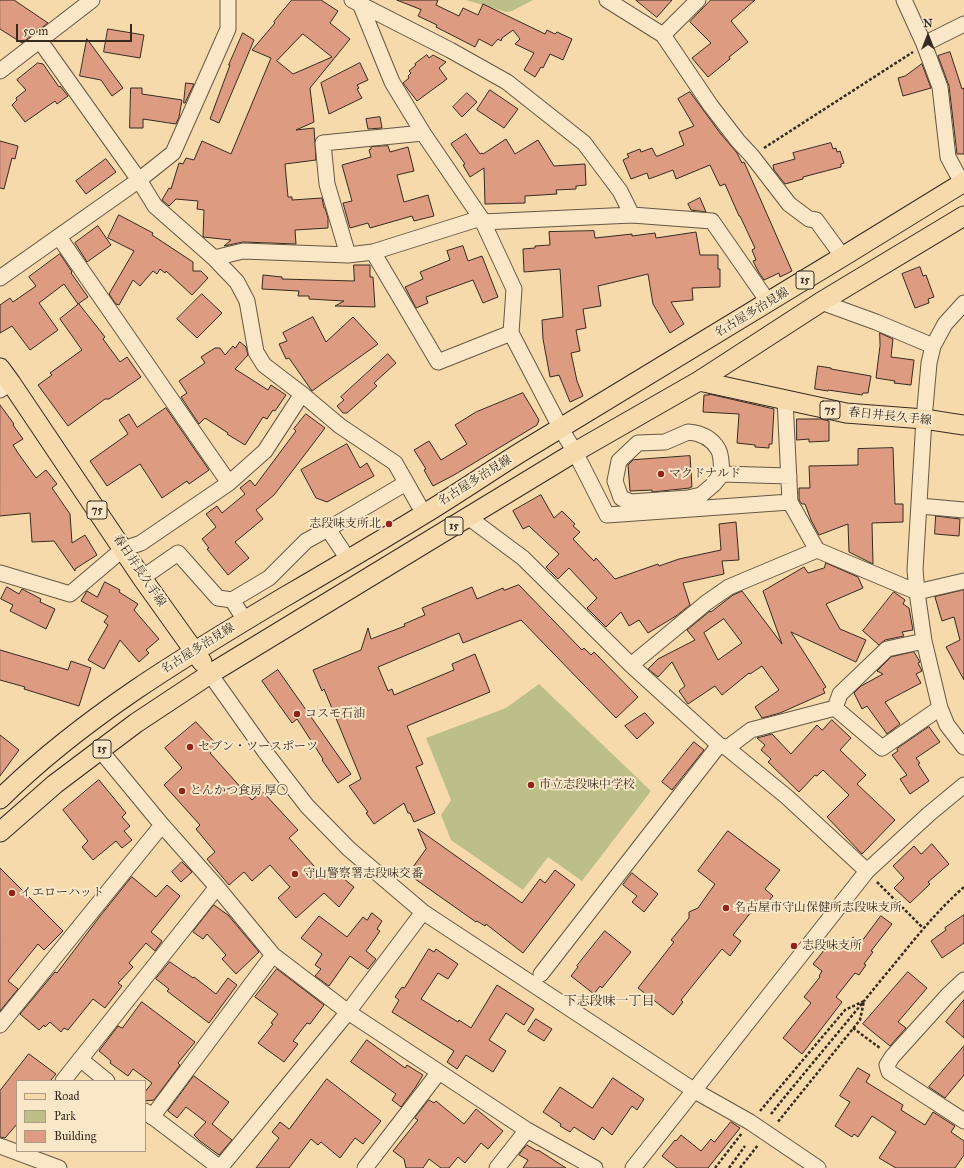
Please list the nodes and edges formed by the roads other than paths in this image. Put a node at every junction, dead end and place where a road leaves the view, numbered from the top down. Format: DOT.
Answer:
graph roads {
  1 [pos="92,0"];
  2 [pos="228,0"];
  3 [pos="607,0"];
  4 [pos="698,0"];
  5 [pos="904,0"];
  6 [pos="356,3"];
  7 [pos="964,24"];
  8 [pos="663,35"];
  9 [pos="40,41"];
  10 [pos="924,44"];
  11 [pos="0,72"];
  12 [pos="424,133"];
  13 [pos="139,180"];
  14 [pos="963,183"];
  15 [pos="632,214"];
  16 [pos="964,216"];
  17 [pos="481,220"];
  18 [pos="59,237"];
  19 [pos="373,252"];
  20 [pos="348,255"];
  21 [pos="843,257"];
  22 [pos="214,258"];
  23 [pos="0,278"];
  24 [pos="821,302"];
  25 [pos="769,303"];
  26 [pos="964,303"];
  27 [pos="511,333"];
  28 [pos="933,346"];
  29 [pos="4,380"];
  30 [pos="699,381"];
  31 [pos="302,394"];
  32 [pos="785,400"];
  33 [pos="924,419"];
  34 [pos="623,425"];
  35 [pos="964,425"];
  36 [pos="561,429"];
  37 [pos="638,443"];
  38 [pos="575,452"];
  39 [pos="722,474"];
  40 [pos="789,476"];
  41 [pos="229,483"];
  42 [pos="406,483"];
  43 [pos="618,491"];
  44 [pos="597,496"];
  45 [pos="790,502"];
  46 [pos="920,506"];
  47 [pos="964,510"];
  48 [pos="424,514"];
  49 [pos="468,517"];
  50 [pos="328,529"];
  51 [pos="123,549"];
  52 [pos="817,550"];
  53 [pos="348,559"];
  54 [pos="0,573"];
  55 [pos="142,578"];
  56 [pos="269,578"];
  57 [pos="964,581"];
  58 [pos="917,592"];
  59 [pos="281,599"];
  60 [pos="232,600"];
  61 [pos="245,620"];
  62 [pos="924,641"];
  63 [pos="195,651"];
  64 [pos="631,665"];
  65 [pos="210,674"];
  66 [pos="835,708"];
  67 [pos="940,708"];
  68 [pos="723,746"];
  69 [pos="964,747"];
  70 [pos="100,750"];
  71 [pos="964,785"];
  72 [pos="0,799"];
  73 [pos="162,825"];
  74 [pos="0,832"];
  75 [pos="867,871"];
  76 [pos="217,887"];
  77 [pos="424,912"];
  78 [pos="273,955"];
  79 [pos="541,974"];
  80 [pos="964,980"];
  81 [pos="348,1012"];
  82 [pos="0,1025"];
  83 [pos="80,1059"];
  84 [pos="439,1072"];
  85 [pos="64,1080"];
  86 [pos="106,1080"];
  87 [pos="695,1091"];
  88 [pos="149,1114"];
  89 [pos="962,1117"];
  90 [pos="528,1130"];
  91 [pos="23,1152"];
  92 [pos="59,1168"];
  93 [pos="220,1168"];
  94 [pos="365,1168"];
  95 [pos="497,1168"];
  96 [pos="595,1168"];
  97 [pos="633,1168"];
  98 [pos="816,1168"];
  1 -- 9 [label="street"];
  2 -- 13 [label="street"];
  3 -- 8 [label="street"];
  4 -- 8 [label="street"];
  5 -- 10 [label="street"];
  6 -- 12 [label="street"];
  6 -- 15 [label="street"];
  7 -- 10 [label="street"];
  8 -- 21 [label="street"];
  9 -- 11 [label="street"];
  9 -- 13 [label="street"];
  10 -- 14 [label="street"];
  12 -- 17 [label="street"];
  12 -- 20 [label="street"];
  13 -- 18 [label="street"];
  13 -- 22 [label="street"];
  14 -- 21 [label="main road, 名古屋多治見線 / 15"];
  15 -- 17 [label="street"];
  15 -- 25 [label="street"];
  16 -- 24 [label="main road, 15"];
  17 -- 19 [label="street"];
  17 -- 27 [label="street"];
  18 -- 23 [label="street"];
  18 -- 41 [label="street"];
  19 -- 20 [label="street"];
  19 -- 27 [label="street"];
  20 -- 22 [label="street"];
  21 -- 25 [label="main road, 名古屋多治見線 / 15"];
  22 -- 31 [label="street"];
  24 -- 28 [label="street"];
  24 -- 30 [label="main road, 15"];
  25 -- 36 [label="main road, 名古屋多治見線 / 15"];
  26 -- 28 [label="street"];
  27 -- 36 [label="street"];
  28 -- 33 [label="street"];
  29 -- 51 [label="main road, 春日井長久手線 / 75"];
  30 -- 32 [label="main road, 春日井長久手線 / 75"];
  30 -- 34 [label="main road, 15"];
  31 -- 41 [label="street"];
  31 -- 42 [label="street"];
  32 -- 33 [label="main road, 春日井長久手線 / 75"];
  32 -- 40 [label="street"];
  33 -- 35 [label="main road, 春日井長久手線 / 75"];
  33 -- 46 [label="street"];
  34 -- 37 [label="street"];
  34 -- 38 [label="main road, 15"];
  36 -- 38 [label="street"];
  36 -- 48 [label="main road, 名古屋多治見線 / 15"];
  37 -- 39 [label="street"];
  37 -- 43 [label="street"];
  37 -- 43 [label="street"];
  38 -- 44 [label="street"];
  38 -- 49 [label="main road, 15"];
  39 -- 40 [label="street"];
  39 -- 43 [label="street"];
  40 -- 45 [label="street"];
  41 -- 51 [label="street"];
  42 -- 48 [label="street"];
  42 -- 50 [label="street"];
  43 -- 44 [label="street"];
  44 -- 45 [label="street"];
  45 -- 52 [label="street"];
  46 -- 47 [label="street"];
  46 -- 58 [label="street"];
  48 -- 53 [label="main road, 名古屋多治見線 / 15"];
  49 -- 64 [label="street"];
  49 -- 65 [label="main road, 15"];
  50 -- 53 [label="street"];
  50 -- 56 [label="street"];
  51 -- 54 [label="street"];
  51 -- 55 [label="main road, 春日井長久手線 / 75"];
  52 -- 58 [label="street"];
  52 -- 64 [label="street"];
  53 -- 59 [label="main road, 名古屋多治見線 / 15"];
  55 -- 60 [label="street"];
  55 -- 63 [label="main road, 春日井長久手線 / 75"];
  56 -- 59 [label="street"];
  56 -- 60 [label="street"];
  57 -- 58 [label="street"];
  58 -- 62 [label="street"];
  59 -- 61 [label="main road, 名古屋多治見線 / 15"];
  60 -- 61 [label="street"];
  61 -- 63 [label="main road, 名古屋多治見線 / 15"];
  62 -- 66 [label="street"];
  62 -- 67 [label="street"];
  63 -- 65 [label="main road, 春日井長久手線 / 75"];
  63 -- 72 [label="main road, 名古屋多治見線 / 15"];
  64 -- 68 [label="street"];
  65 -- 70 [label="main road, 15"];
  65 -- 77 [label="street"];
  66 -- 67 [label="street"];
  66 -- 68 [label="street"];
  67 -- 69 [label="street"];
  68 -- 75 [label="street"];
  68 -- 79 [label="street"];
  70 -- 73 [label="street"];
  70 -- 74 [label="main road, 15"];
  71 -- 75 [label="street"];
  73 -- 76 [label="street"];
  73 -- 82 [label="street"];
  75 -- 87 [label="street"];
  76 -- 78 [label="street"];
  76 -- 83 [label="street"];
  77 -- 81 [label="street"];
  77 -- 87 [label="street"];
  78 -- 81 [label="street"];
  78 -- 88 [label="street"];
  80 -- 89 [label="street"];
  81 -- 84 [label="street"];
  81 -- 93 [label="street"];
  83 -- 85 [label="street"];
  83 -- 86 [label="street"];
  84 -- 90 [label="street"];
  84 -- 94 [label="street"];
  87 -- 97 [label="street"];
  87 -- 98 [label="street"];
  88 -- 93 [label="street"];
  90 -- 95 [label="street"];
  90 -- 96 [label="street"];
  91 -- 92 [label="street"];
}
